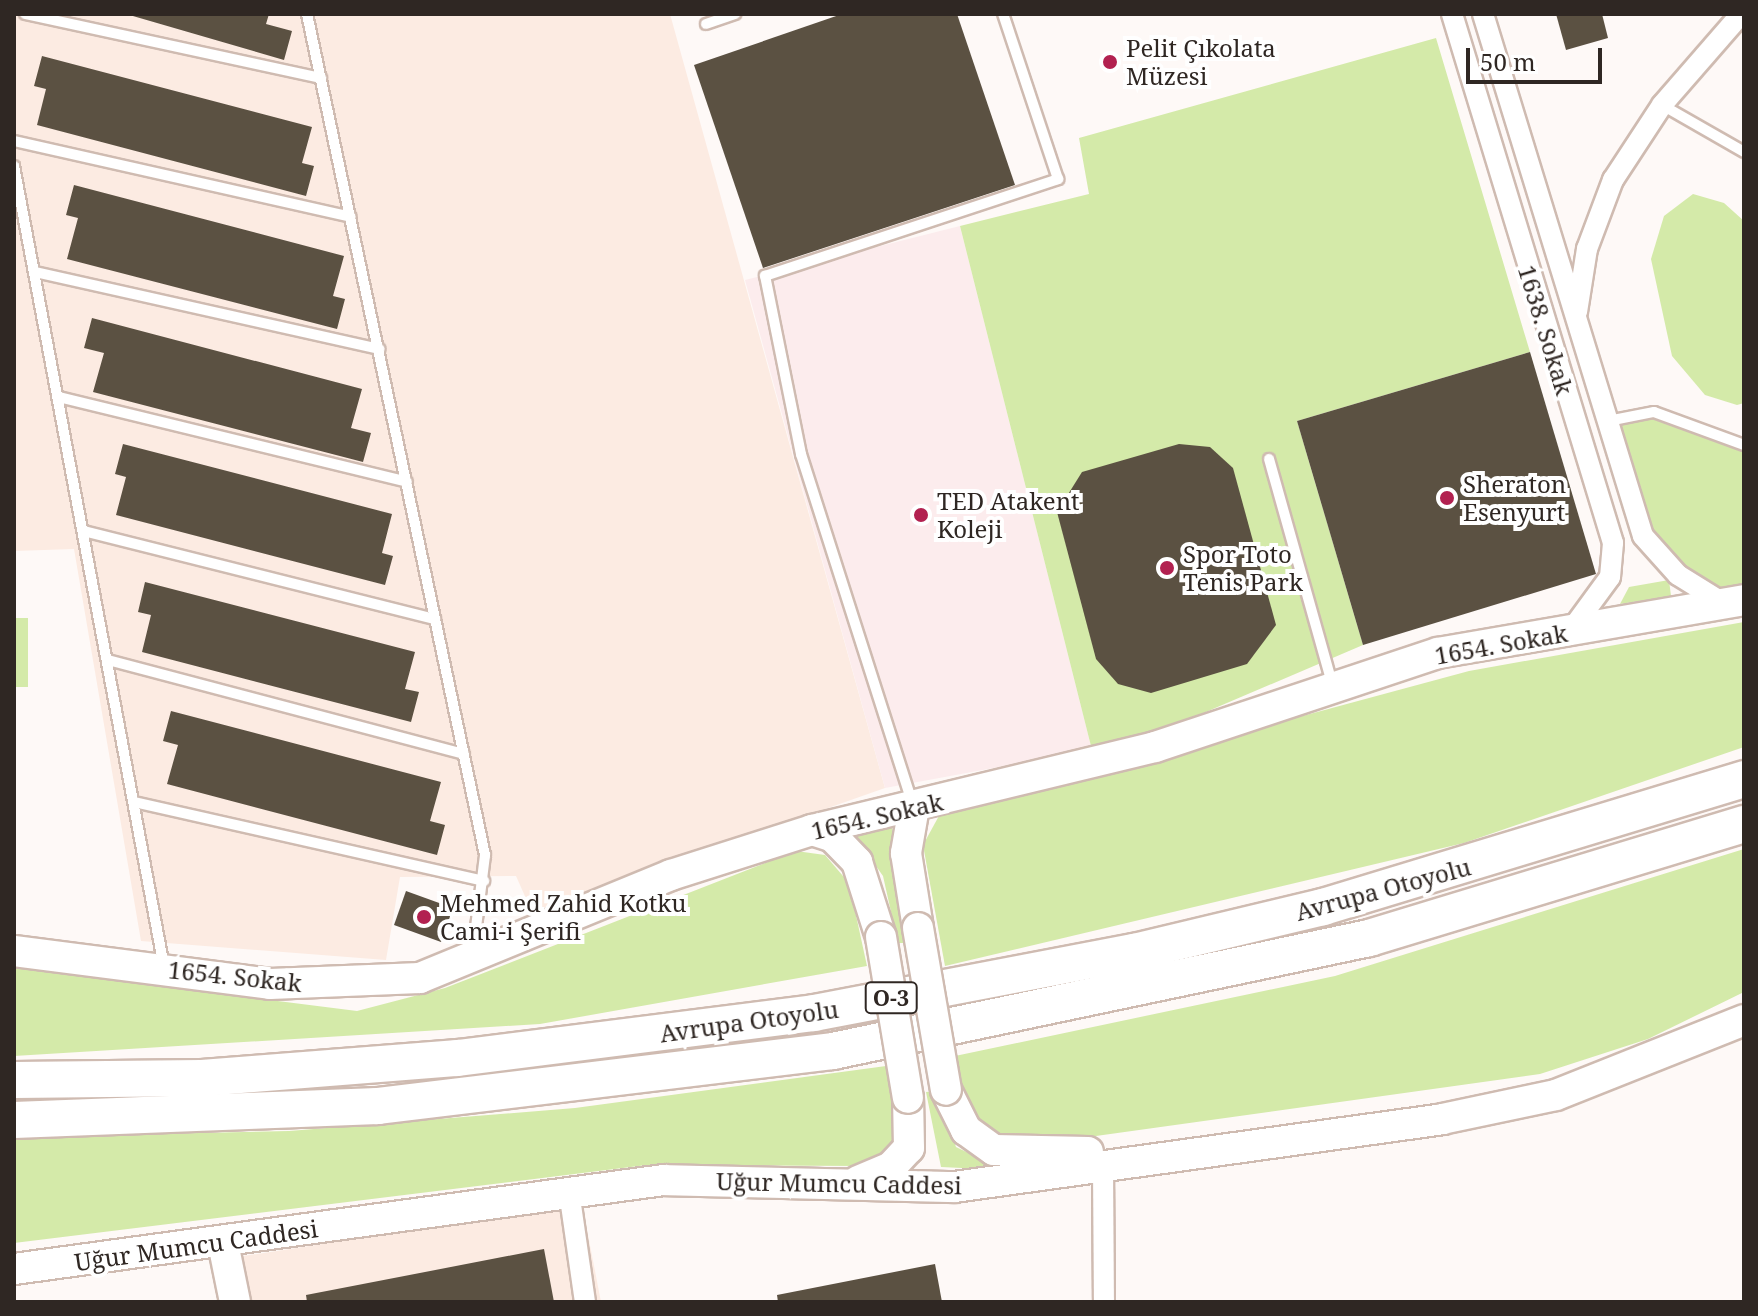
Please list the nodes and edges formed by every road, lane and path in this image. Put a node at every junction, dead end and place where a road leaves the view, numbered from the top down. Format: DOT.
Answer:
graph roads {
  1 [pos="25,14"];
  2 [pos="307,14"];
  3 [pos="735,14"];
  4 [pos="1003,14"];
  5 [pos="1452,14"];
  6 [pos="1483,14"];
  7 [pos="1741,14"];
  8 [pos="706,24"];
  9 [pos="321,78"];
  10 [pos="1662,105"];
  11 [pos="14,141"];
  12 [pos="1744,152"];
  13 [pos="14,166"];
  14 [pos="351,217"];
  15 [pos="35,272"];
  16 [pos="1576,320"];
  17 [pos="379,349"];
  18 [pos="59,397"];
  19 [pos="1608,421"];
  20 [pos="1744,445"];
  21 [pos="1269,459"];
  22 [pos="407,482"];
  23 [pos="84,531"];
  24 [pos="1735,602"];
  25 [pos="435,619"];
  26 [pos="1567,633"];
  27 [pos="108,660"];
  28 [pos="1333,685"];
  29 [pos="464,754"];
  30 [pos="1744,779"];
  31 [pos="134,802"];
  32 [pos="914,807"];
  33 [pos="1744,824"];
  34 [pos="812,830"];
  35 [pos="484,881"];
  36 [pos="14,951"];
  37 [pos="471,961"];
  38 [pos="165,969"];
  39 [pos="1744,1020"];
  40 [pos="14,1080"];
  41 [pos="14,1120"];
  42 [pos="1193,1150"];
  43 [pos="1103,1167"];
  44 [pos="845,1185"];
  45 [pos="569,1191"];
  46 [pos="223,1243"];
  47 [pos="14,1269"];
  48 [pos="235,1302"];
  49 [pos="585,1302"];
  50 [pos="1104,1302"];
  1 -- 9 [label="lane"];
  2 -- 9 [label="lane"];
  3 -- 8 [label="lane"];
  4 -- 32 [label="lane"];
  5 -- 26 [label="street, 1638. Sokak"];
  6 -- 16 [label="street, 1638. Sokak"];
  7 -- 10 [label="street"];
  9 -- 14 [label="lane"];
  10 -- 12 [label="lane"];
  10 -- 16 [label="street"];
  11 -- 14 [label="lane"];
  13 -- 15 [label="lane"];
  14 -- 17 [label="lane"];
  15 -- 17 [label="lane"];
  15 -- 18 [label="lane"];
  16 -- 19 [label="street, 1638. Sokak"];
  17 -- 22 [label="lane"];
  18 -- 22 [label="lane"];
  18 -- 23 [label="lane"];
  19 -- 20 [label="lane"];
  19 -- 24 [label="street, 1638. Sokak"];
  21 -- 28 [label="lane"];
  22 -- 25 [label="lane"];
  23 -- 25 [label="lane"];
  23 -- 27 [label="lane"];
  24 -- 26 [label="main road, 1654. Sokak"];
  25 -- 29 [label="lane"];
  26 -- 28 [label="main road, 1654. Sokak"];
  27 -- 29 [label="lane"];
  27 -- 31 [label="lane"];
  28 -- 32 [label="main road, 1654. Sokak"];
  29 -- 35 [label="lane"];
  30 -- 40 [label="highway, Avrupa Otoyolu / O-3"];
  31 -- 35 [label="lane"];
  31 -- 38 [label="lane"];
  32 -- 34 [label="main road, 1654. Sokak"];
  32 -- 42 [label="main road, bridge"];
  33 -- 41 [label="highway, Avrupa Otoyolu / O-3"];
  34 -- 37 [label="main road, 1654. Sokak"];
  34 -- 44 [label="main road, bridge"];
  35 -- 37 [label="lane"];
  36 -- 38 [label="main road, 1654. Sokak"];
  37 -- 38 [label="main road, 1654. Sokak"];
  39 -- 42 [label="main road, Uğur Mumcu Caddesi"];
  42 -- 43 [label="main road, Uğur Mumcu Caddesi"];
  43 -- 44 [label="main road, Uğur Mumcu Caddesi"];
  43 -- 50 [label="street"];
  44 -- 45 [label="main road, Uğur Mumcu Caddesi"];
  45 -- 46 [label="main road, Uğur Mumcu Caddesi"];
  45 -- 49 [label="street"];
  46 -- 47 [label="main road, Uğur Mumcu Caddesi"];
  46 -- 48 [label="main road"];
}
